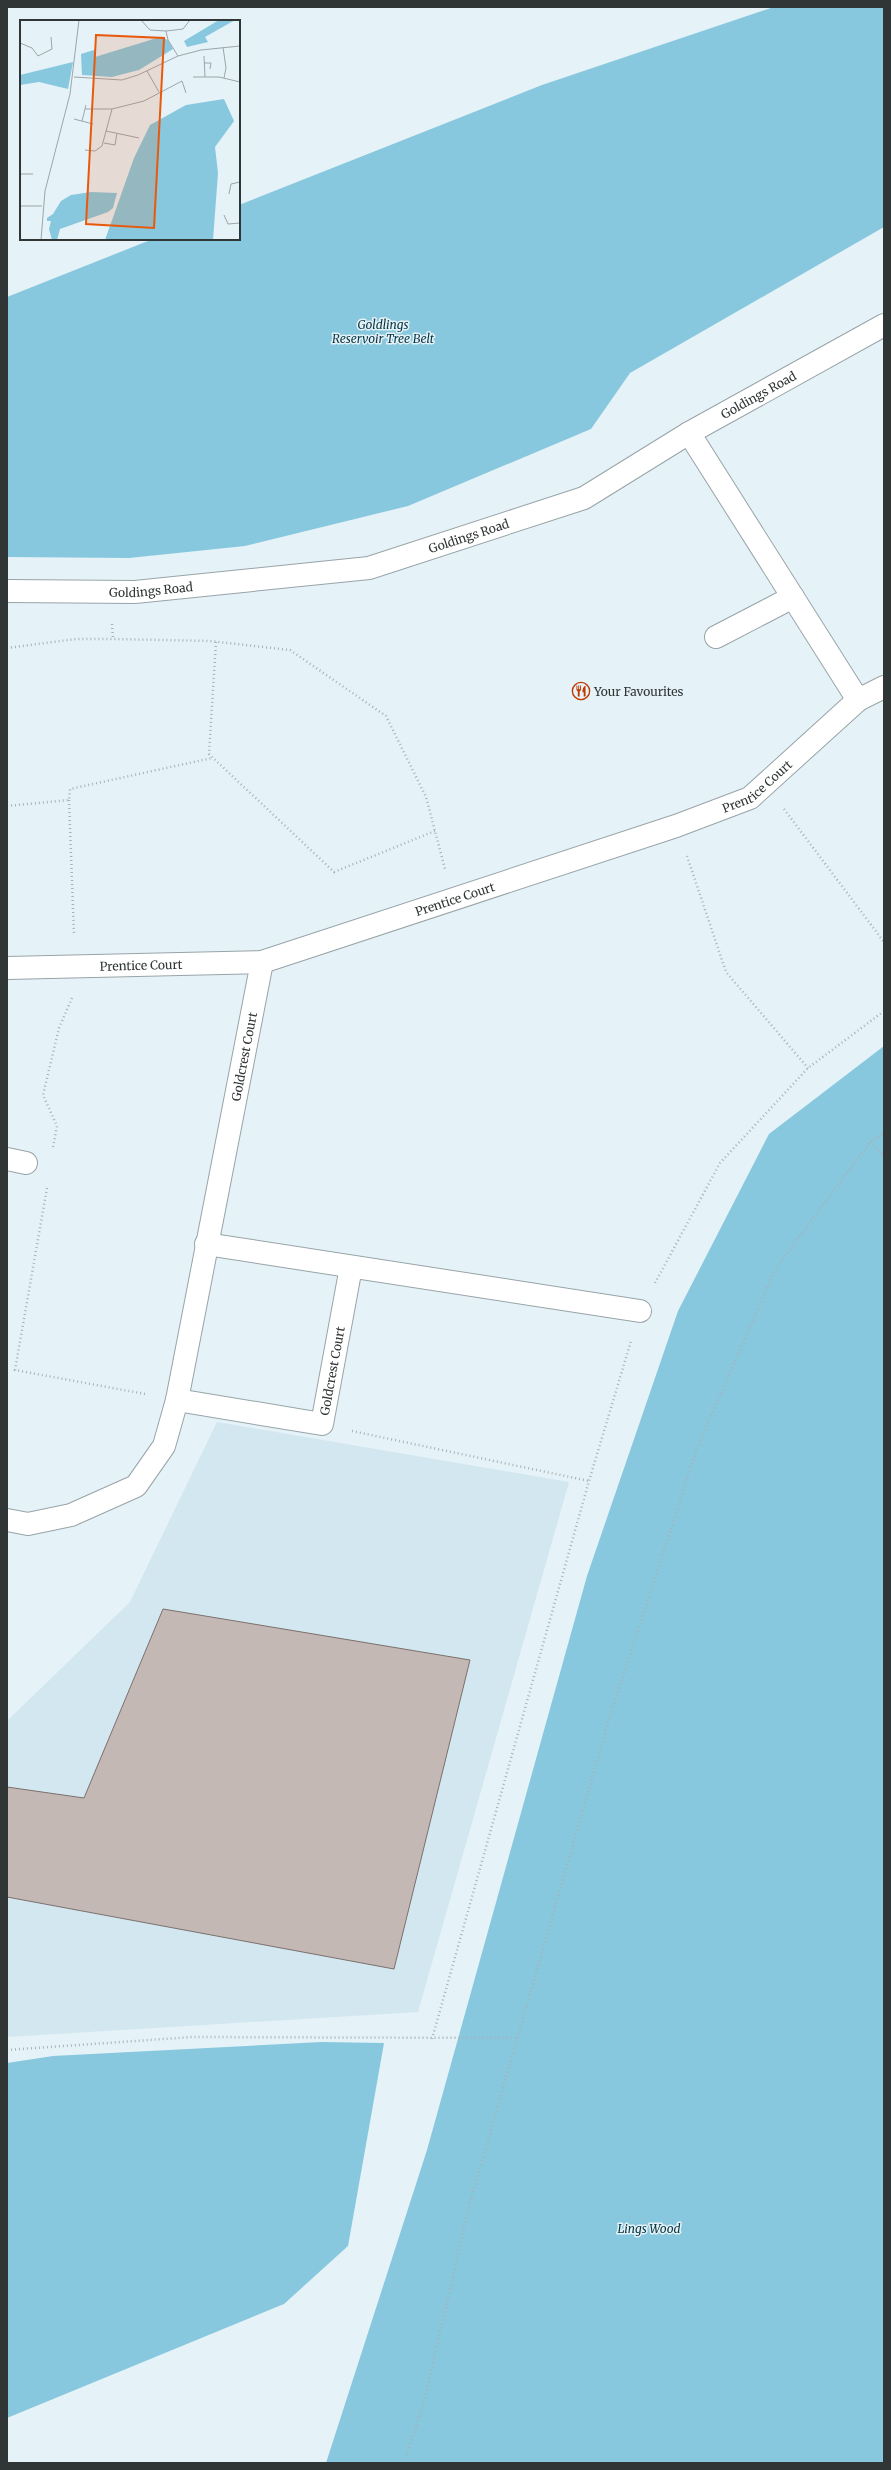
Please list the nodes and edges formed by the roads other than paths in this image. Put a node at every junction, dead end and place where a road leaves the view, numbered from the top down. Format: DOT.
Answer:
graph roads {
  1 [pos="884,325"];
  2 [pos="689,433"];
  3 [pos="7,591"];
  4 [pos="793,597"];
  5 [pos="716,636"];
  6 [pos="884,687"];
  7 [pos="858,700"];
  8 [pos="262,962"];
  9 [pos="7,968"];
  10 [pos="206,1244"];
  11 [pos="351,1267"];
  12 [pos="640,1311"];
  13 [pos="177,1400"];
  14 [pos="7,1520"];
  1 -- 2 [label="street, Goldings Road"];
  2 -- 3 [label="street, Goldings Road"];
  2 -- 4 [label="street"];
  4 -- 5 [label="street"];
  4 -- 7 [label="street"];
  6 -- 7 [label="street, Prentice Court"];
  7 -- 8 [label="street, Prentice Court"];
  8 -- 9 [label="street, Prentice Court"];
  8 -- 10 [label="street, Goldcrest Court"];
  10 -- 11 [label="street"];
  10 -- 13 [label="street, Goldcrest Court"];
  11 -- 12 [label="street"];
  11 -- 13 [label="street, Goldcrest Court"];
  13 -- 14 [label="street, Goldcrest Court"];
}
